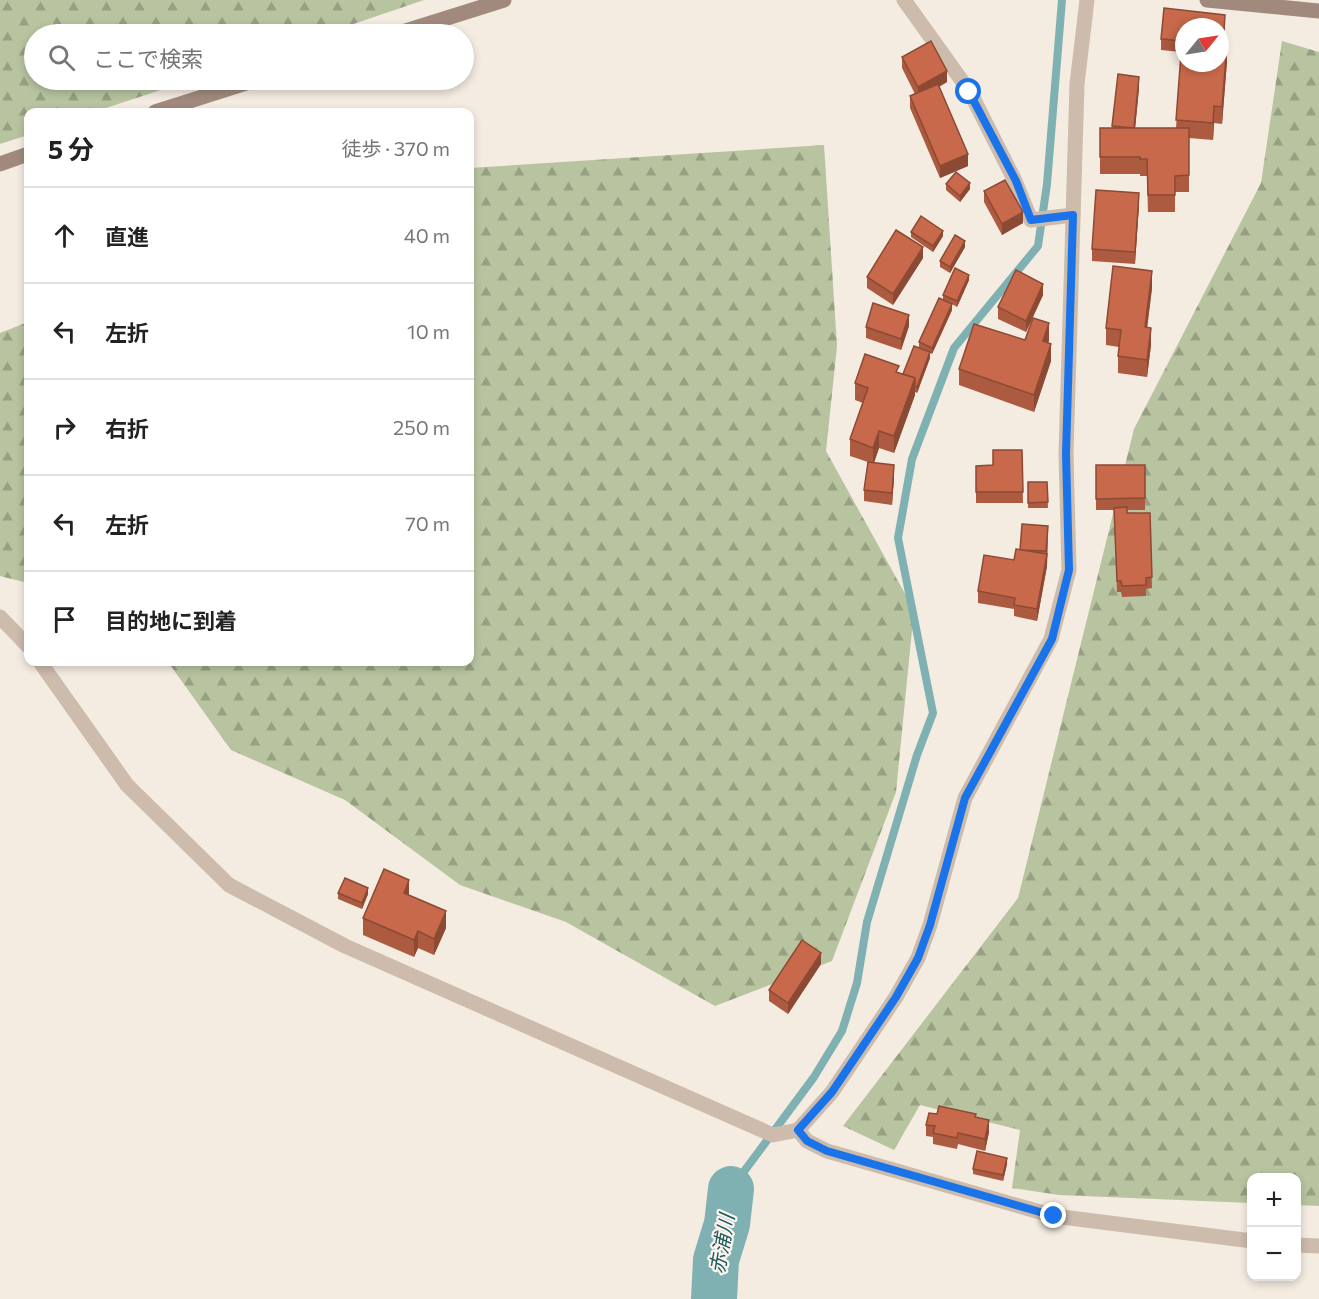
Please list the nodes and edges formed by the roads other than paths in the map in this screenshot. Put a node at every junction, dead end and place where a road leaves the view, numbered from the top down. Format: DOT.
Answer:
graph roads {
  1 [pos="504,0"];
  2 [pos="904,0"];
  3 [pos="1087,0"];
  4 [pos="1207,0"];
  5 [pos="1319,11"];
  6 [pos="428,24"];
  7 [pos="224,90"];
  8 [pos="168,108"];
  9 [pos="24,155"];
  10 [pos="0,164"];
  11 [pos="1073,215"];
  12 [pos="0,617"];
  13 [pos="24,642"];
  14 [pos="43,666"];
  15 [pos="798,1130"];
  16 [pos="1247,1240"];
  17 [pos="1301,1245"];
  18 [pos="1319,1246"];
  1 -- 6 [label="main road"];
  2 -- 11 [label="street"];
  3 -- 11 [label="street"];
  4 -- 5 [label="main road"];
  7 -- 8 [label="main road"];
  9 -- 10 [label="main road"];
  11 -- 15 [label="street"];
  12 -- 13 [label="street"];
  14 -- 15 [label="street"];
  15 -- 16 [label="street"];
  17 -- 18 [label="street"];
}
